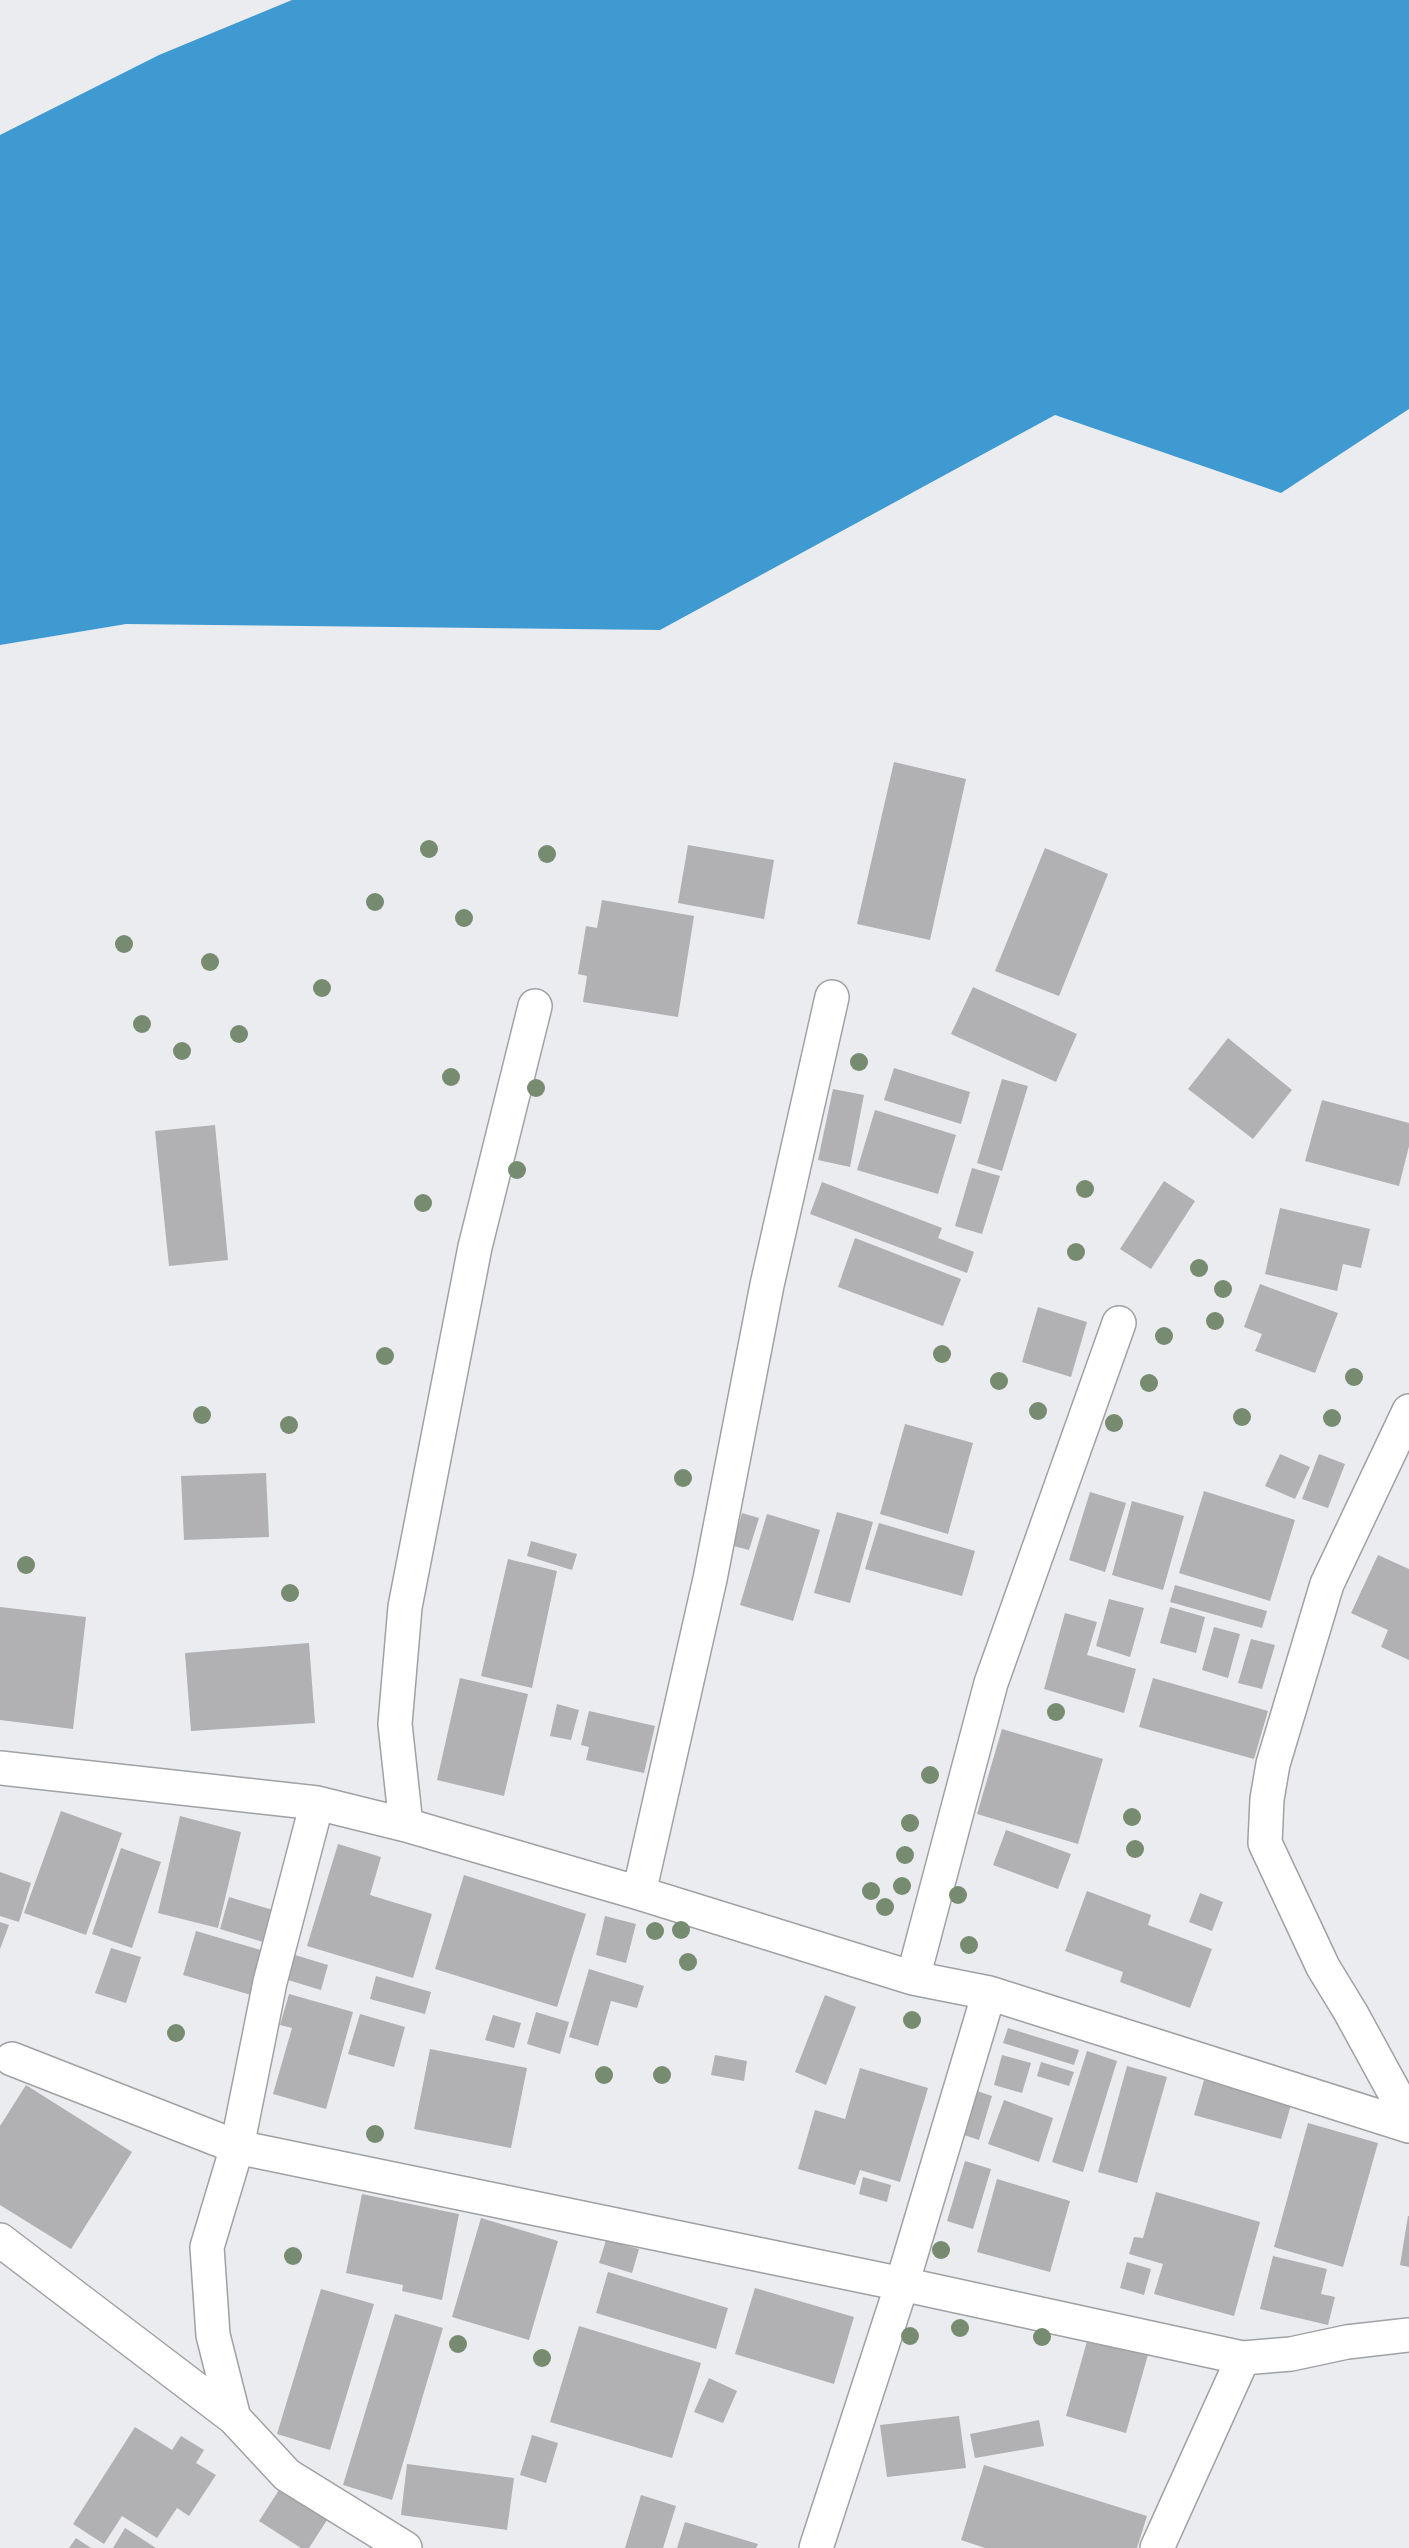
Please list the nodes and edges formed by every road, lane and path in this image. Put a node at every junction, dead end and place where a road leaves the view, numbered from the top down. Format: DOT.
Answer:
graph roads {
  1 [pos="832,997"];
  2 [pos="535,1006"];
  3 [pos="1119,1323"];
  4 [pos="1409,1411"];
  5 [pos="0,1768"];
  6 [pos="317,1803"];
  7 [pos="406,1825"];
  8 [pos="639,1893"];
  9 [pos="913,1978"];
  10 [pos="989,1993"];
  11 [pos="12,2059"];
  12 [pos="1409,2118"];
  13 [pos="1409,2126"];
  14 [pos="237,2147"];
  15 [pos="0,2240"];
  16 [pos="902,2284"];
  17 [pos="1409,2335"];
  18 [pos="1243,2358"];
  19 [pos="234,2418"];
  20 [pos="405,2548"];
  21 [pos="816,2548"];
  22 [pos="1157,2548"];
  1 -- 8 [label="street"];
  2 -- 7 [label="street"];
  3 -- 9 [label="street"];
  4 -- 12 [label="street"];
  5 -- 6 [label="street"];
  6 -- 7 [label="street"];
  6 -- 14 [label="street"];
  7 -- 8 [label="street"];
  8 -- 9 [label="street"];
  9 -- 10 [label="street"];
  10 -- 13 [label="street"];
  10 -- 16 [label="street"];
  11 -- 14 [label="street"];
  14 -- 16 [label="street"];
  14 -- 19 [label="street"];
  15 -- 19 [label="street"];
  16 -- 18 [label="street"];
  16 -- 21 [label="street"];
  17 -- 18 [label="street"];
  18 -- 22 [label="street"];
  19 -- 20 [label="street"];
}
